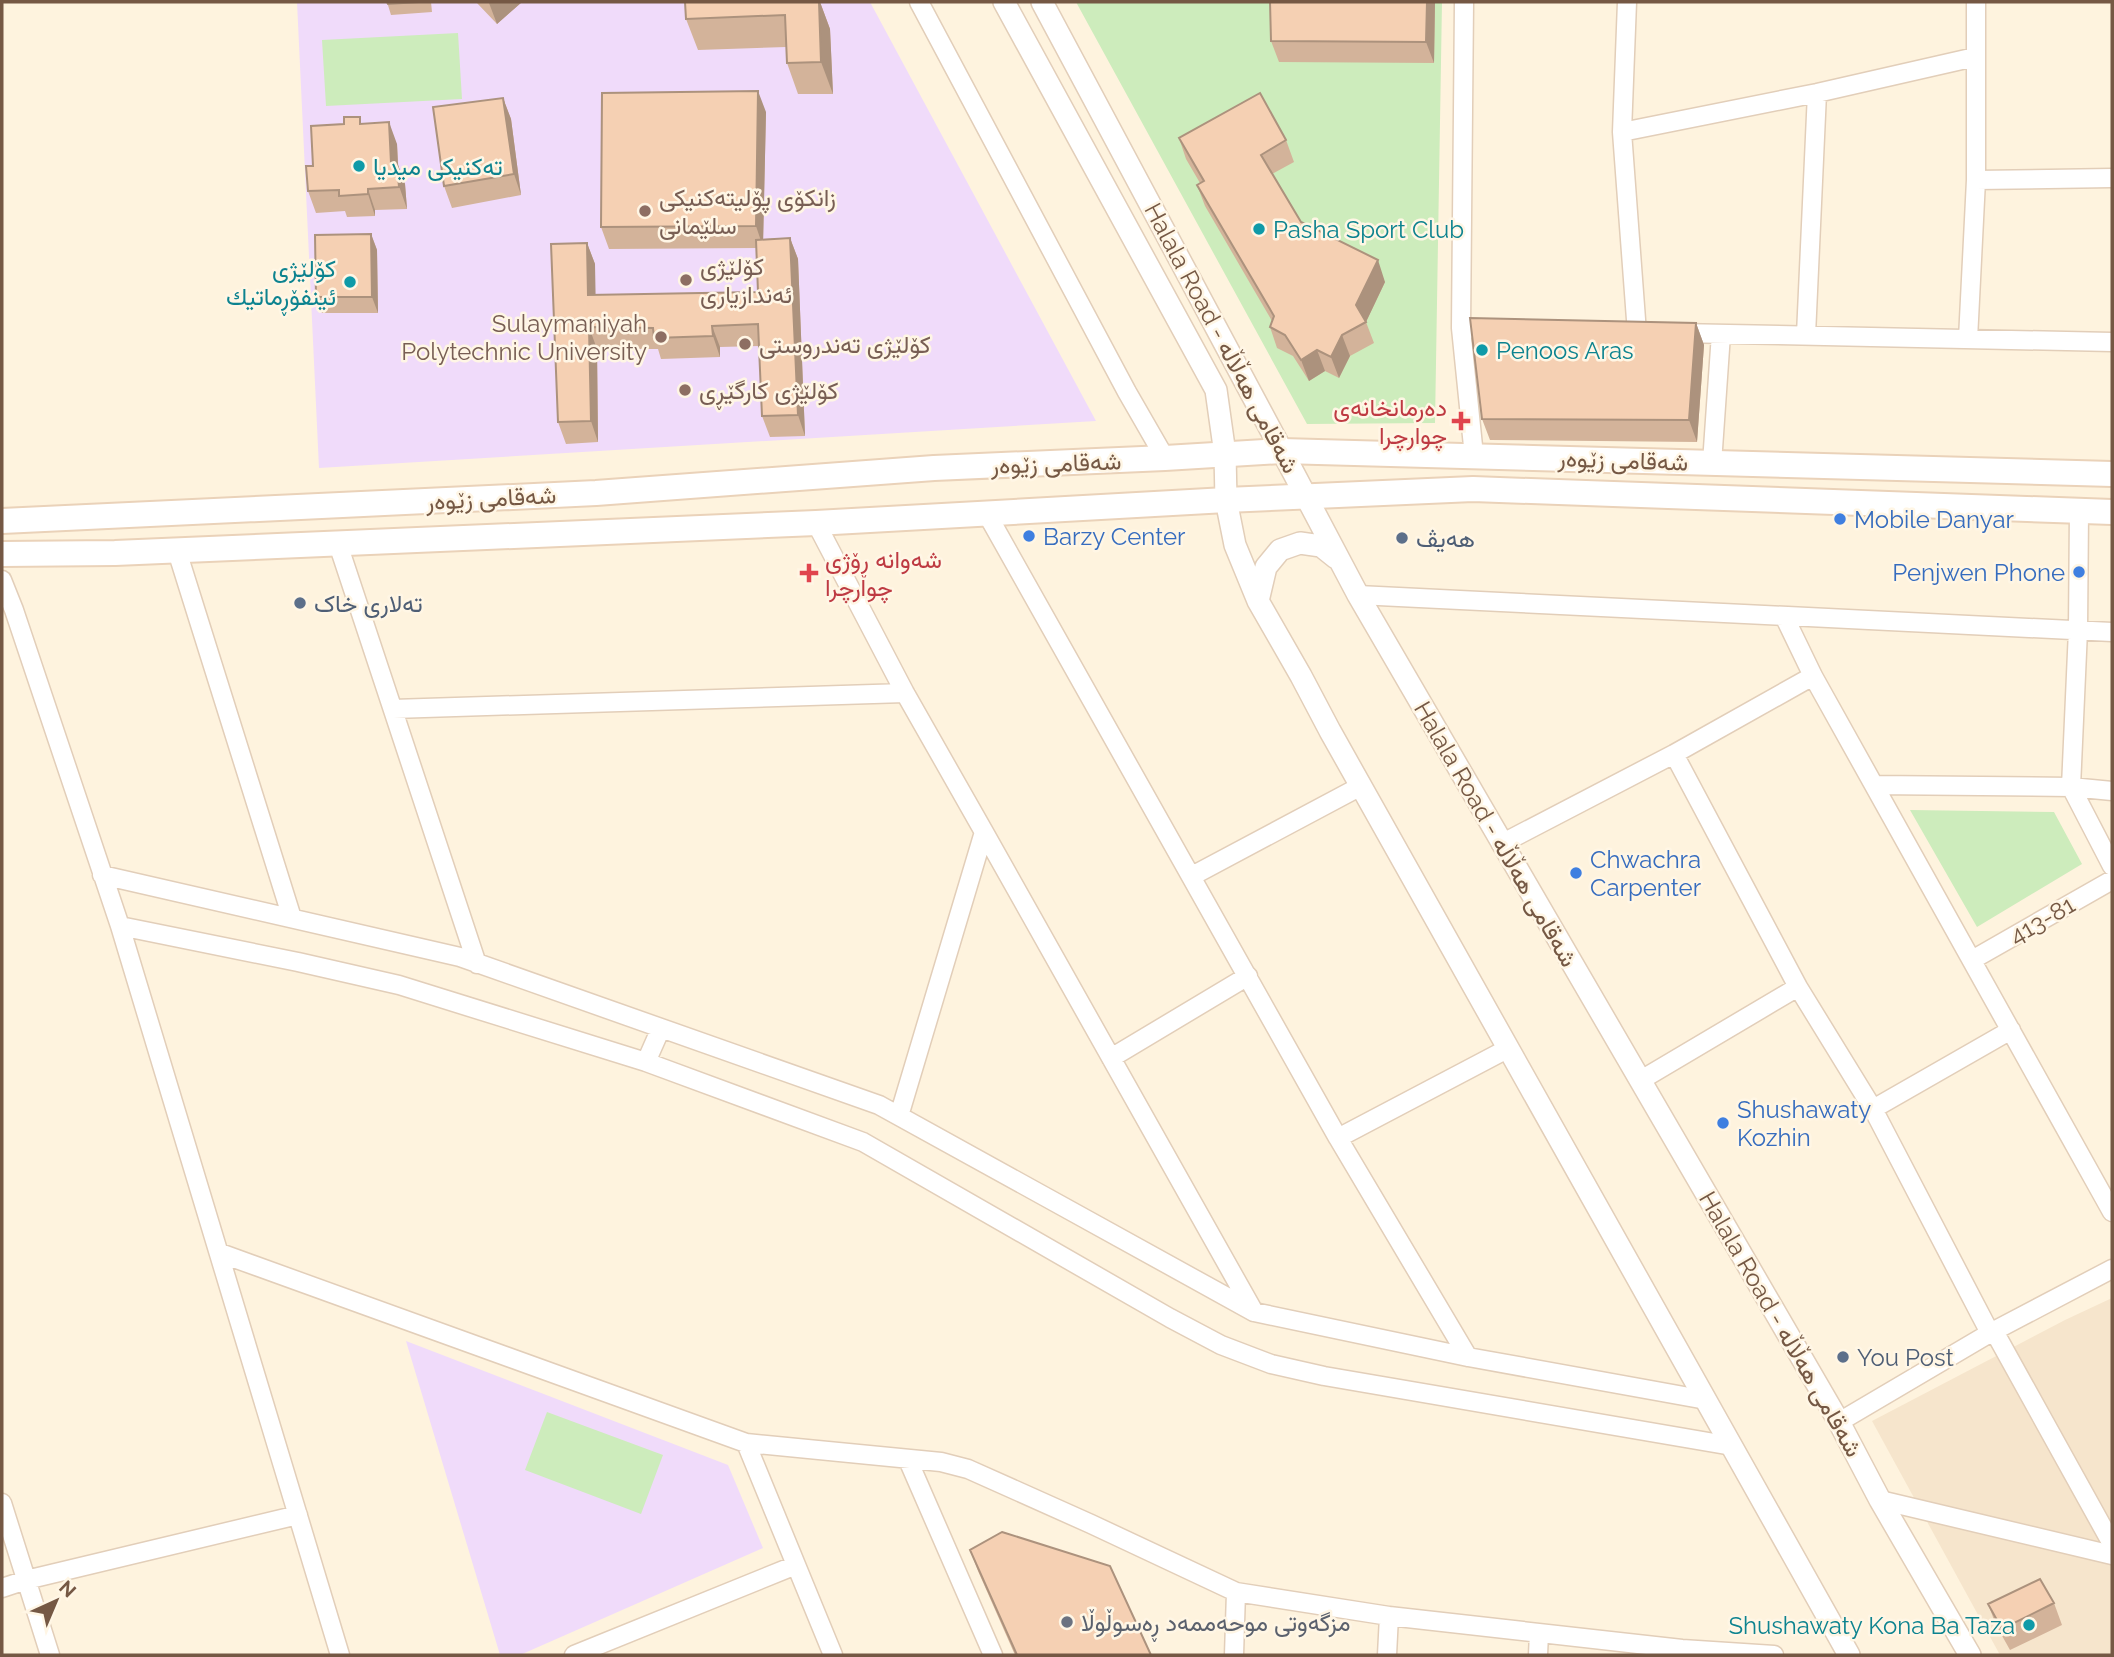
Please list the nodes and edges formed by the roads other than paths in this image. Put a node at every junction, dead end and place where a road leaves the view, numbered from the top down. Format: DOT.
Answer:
graph roads {
  1 [pos="919,2"];
  2 [pos="1004,2"];
  3 [pos="1042,2"];
  4 [pos="1464,2"];
  5 [pos="1627,2"];
  6 [pos="1976,2"];
  7 [pos="1975,57"];
  8 [pos="1817,93"];
  9 [pos="1622,132"];
  10 [pos="2112,178"];
  11 [pos="1976,180"];
  12 [pos="1461,328"];
  13 [pos="1516,330"];
  14 [pos="1721,334"];
  15 [pos="1806,335"];
  16 [pos="1968,340"];
  17 [pos="2112,342"];
  18 [pos="1282,451"];
  19 [pos="1225,454"];
  20 [pos="1474,456"];
  21 [pos="1166,458"];
  22 [pos="1712,463"];
  23 [pos="2112,474"];
  24 [pos="1307,498"];
  25 [pos="1226,500"];
  26 [pos="2079,510"];
  27 [pos="2112,512"];
  28 [pos="987,514"];
  29 [pos="2,522"];
  30 [pos="816,523"];
  31 [pos="338,544"];
  32 [pos="177,551"];
  33 [pos="2,554"];
  34 [pos="1338,559"];
  35 [pos="2,580"];
  36 [pos="1358,595"];
  37 [pos="1258,601"];
  38 [pos="1784,616"];
  39 [pos="2078,630"];
  40 [pos="2112,632"];
  41 [pos="1813,676"];
  42 [pos="905,694"];
  43 [pos="393,709"];
  44 [pos="1674,754"];
  45 [pos="1874,785"];
  46 [pos="1361,786"];
  47 [pos="2071,787"];
  48 [pos="2112,791"];
  49 [pos="984,832"];
  50 [pos="1501,844"];
  51 [pos="2112,866"];
  52 [pos="102,875"];
  53 [pos="1192,876"];
  54 [pos="2112,880"];
  55 [pos="292,918"];
  56 [pos="120,926"];
  57 [pos="1972,960"];
  58 [pos="477,964"];
  59 [pos="1248,976"];
  60 [pos="1798,987"];
  61 [pos="661,1028"];
  62 [pos="2011,1030"];
  63 [pos="1509,1048"];
  64 [pos="1111,1058"];
  65 [pos="646,1062"];
  66 [pos="1641,1080"];
  67 [pos="1873,1109"];
  68 [pos="899,1116"];
  69 [pos="1338,1138"];
  70 [pos="2111,1205"];
  71 [pos="220,1252"];
  72 [pos="2112,1269"];
  73 [pos="1254,1312"];
  74 [pos="1992,1332"];
  75 [pos="1468,1357"];
  76 [pos="1706,1400"];
  77 [pos="1839,1422"];
  78 [pos="746,1443"];
  79 [pos="1731,1446"];
  80 [pos="908,1460"];
  81 [pos="1881,1500"];
  82 [pos="2,1503"];
  83 [pos="298,1515"];
  84 [pos="2112,1544"];
  85 [pos="2112,1555"];
  86 [pos="796,1565"];
  87 [pos="26,1580"];
  88 [pos="2,1588"];
  89 [pos="1237,1592"];
  90 [pos="1389,1616"];
  91 [pos="1539,1633"];
  92 [pos="1681,1652"];
  93 [pos="50,1655"];
  94 [pos="340,1655"];
  95 [pos="574,1655"];
  96 [pos="833,1655"];
  97 [pos="993,1655"];
  98 [pos="1234,1655"];
  99 [pos="1387,1655"];
  100 [pos="1538,1655"];
  101 [pos="1774,1655"];
  102 [pos="1849,1655"];
  103 [pos="1970,1655"];
  1 -- 21 [label="street"];
  2 -- 19 [label="street, Halala Road - شەقامی هەڵاڵە"];
  3 -- 18 [label="street, Halala Road - شەقامی هەڵاڵە"];
  4 -- 12 [label="street"];
  5 -- 9 [label="street"];
  6 -- 7 [label="street"];
  7 -- 8 [label="street"];
  7 -- 11 [label="street"];
  8 -- 9 [label="street"];
  8 -- 15 [label="street"];
  9 -- 14 [label="street"];
  10 -- 11 [label="street"];
  11 -- 16 [label="street"];
  12 -- 13 [label="street"];
  12 -- 20 [label="street"];
  14 -- 15 [label="street"];
  14 -- 22 [label="street"];
  15 -- 16 [label="street"];
  16 -- 17 [label="street"];
  18 -- 19 [label="main road, شەقامی زێوەر"];
  18 -- 20 [label="main road, شەقامی زێوەر"];
  18 -- 24 [label="street, Halala Road - شەقامی هەڵاڵە"];
  19 -- 21 [label="main road, شەقامی زێوەر"];
  19 -- 25 [label="street, Halala Road - شەقامی هەڵاڵە"];
  20 -- 22 [label="main road, شەقامی زێوەر"];
  21 -- 29 [label="main road, شەقامی زێوەر"];
  22 -- 23 [label="main road, شەقامی زێوەر"];
  24 -- 25 [label="main road, شەقامی زێوەر"];
  24 -- 26 [label="main road, شەقامی زێوەر"];
  24 -- 34 [label="street, Halala Road - شەقامی هەڵاڵە"];
  25 -- 28 [label="main road, شەقامی زێوەر"];
  25 -- 37 [label="street, Halala Road - شەقامی هەڵاڵە"];
  26 -- 27 [label="main road, شەقامی زێوەر"];
  26 -- 39 [label="street"];
  28 -- 30 [label="main road, شەقامی زێوەر"];
  28 -- 53 [label="street"];
  30 -- 31 [label="main road, شەقامی زێوەر"];
  30 -- 42 [label="street"];
  31 -- 32 [label="main road, شەقامی زێوەر"];
  31 -- 43 [label="street"];
  32 -- 33 [label="main road, شەقامی زێوەر"];
  32 -- 55 [label="street"];
  34 -- 36 [label="street, Halala Road - شەقامی هەڵاڵە"];
  34 -- 37 [label="street"];
  35 -- 52 [label="street"];
  36 -- 38 [label="street"];
  36 -- 50 [label="street, Halala Road - شەقامی هەڵاڵە"];
  37 -- 46 [label="street, Halala Road - شەقامی هەڵاڵە"];
  38 -- 39 [label="street"];
  38 -- 41 [label="street"];
  39 -- 40 [label="street"];
  39 -- 47 [label="street"];
  41 -- 44 [label="street"];
  41 -- 45 [label="street"];
  42 -- 43 [label="street"];
  42 -- 49 [label="street"];
  43 -- 58 [label="street"];
  44 -- 50 [label="street"];
  44 -- 60 [label="street"];
  45 -- 47 [label="street"];
  45 -- 57 [label="street"];
  46 -- 53 [label="street"];
  46 -- 63 [label="street, Halala Road - شەقامی هەڵاڵە"];
  47 -- 48 [label="street"];
  47 -- 51 [label="street"];
  49 -- 64 [label="street"];
  49 -- 68 [label="street"];
  50 -- 66 [label="street, Halala Road - شەقامی هەڵاڵە"];
  52 -- 55 [label="street"];
  52 -- 56 [label="street"];
  53 -- 59 [label="street"];
  54 -- 57 [label="street, 413-81"];
  55 -- 58 [label="street"];
  56 -- 65 [label="street"];
  56 -- 71 [label="street"];
  57 -- 62 [label="street"];
  58 -- 61 [label="street"];
  59 -- 64 [label="street"];
  59 -- 69 [label="street"];
  60 -- 66 [label="street"];
  60 -- 67 [label="street"];
  61 -- 65 [label="street"];
  61 -- 68 [label="street"];
  62 -- 67 [label="street"];
  62 -- 70 [label="street"];
  63 -- 69 [label="street"];
  63 -- 76 [label="street, Halala Road - شەقامی هەڵاڵە"];
  64 -- 73 [label="street"];
  65 -- 79 [label="street"];
  66 -- 77 [label="street, Halala Road - شەقامی هەڵاڵە"];
  67 -- 74 [label="street"];
  68 -- 73 [label="street"];
  69 -- 75 [label="street"];
  71 -- 78 [label="street"];
  71 -- 83 [label="street"];
  72 -- 74 [label="street"];
  73 -- 75 [label="street"];
  74 -- 77 [label="street"];
  74 -- 84 [label="street"];
  75 -- 76 [label="street"];
  76 -- 79 [label="street, Halala Road - شەقامی هەڵاڵە"];
  77 -- 81 [label="street, Halala Road - شەقامی هەڵاڵە"];
  78 -- 80 [label="street"];
  78 -- 86 [label="street"];
  79 -- 102 [label="street, Halala Road - شەقامی هەڵاڵە"];
  80 -- 89 [label="street"];
  80 -- 97 [label="street"];
  81 -- 85 [label="street"];
  81 -- 103 [label="street, Halala Road - شەقامی هەڵاڵە"];
  82 -- 87 [label="street"];
  83 -- 87 [label="street"];
  83 -- 94 [label="street"];
  86 -- 95 [label="street"];
  86 -- 96 [label="street"];
  87 -- 88 [label="street"];
  87 -- 93 [label="street"];
  89 -- 90 [label="street"];
  89 -- 98 [label="street"];
  90 -- 91 [label="street"];
  90 -- 99 [label="street"];
  91 -- 92 [label="street"];
  91 -- 100 [label="street"];
  92 -- 101 [label="street"];
}
